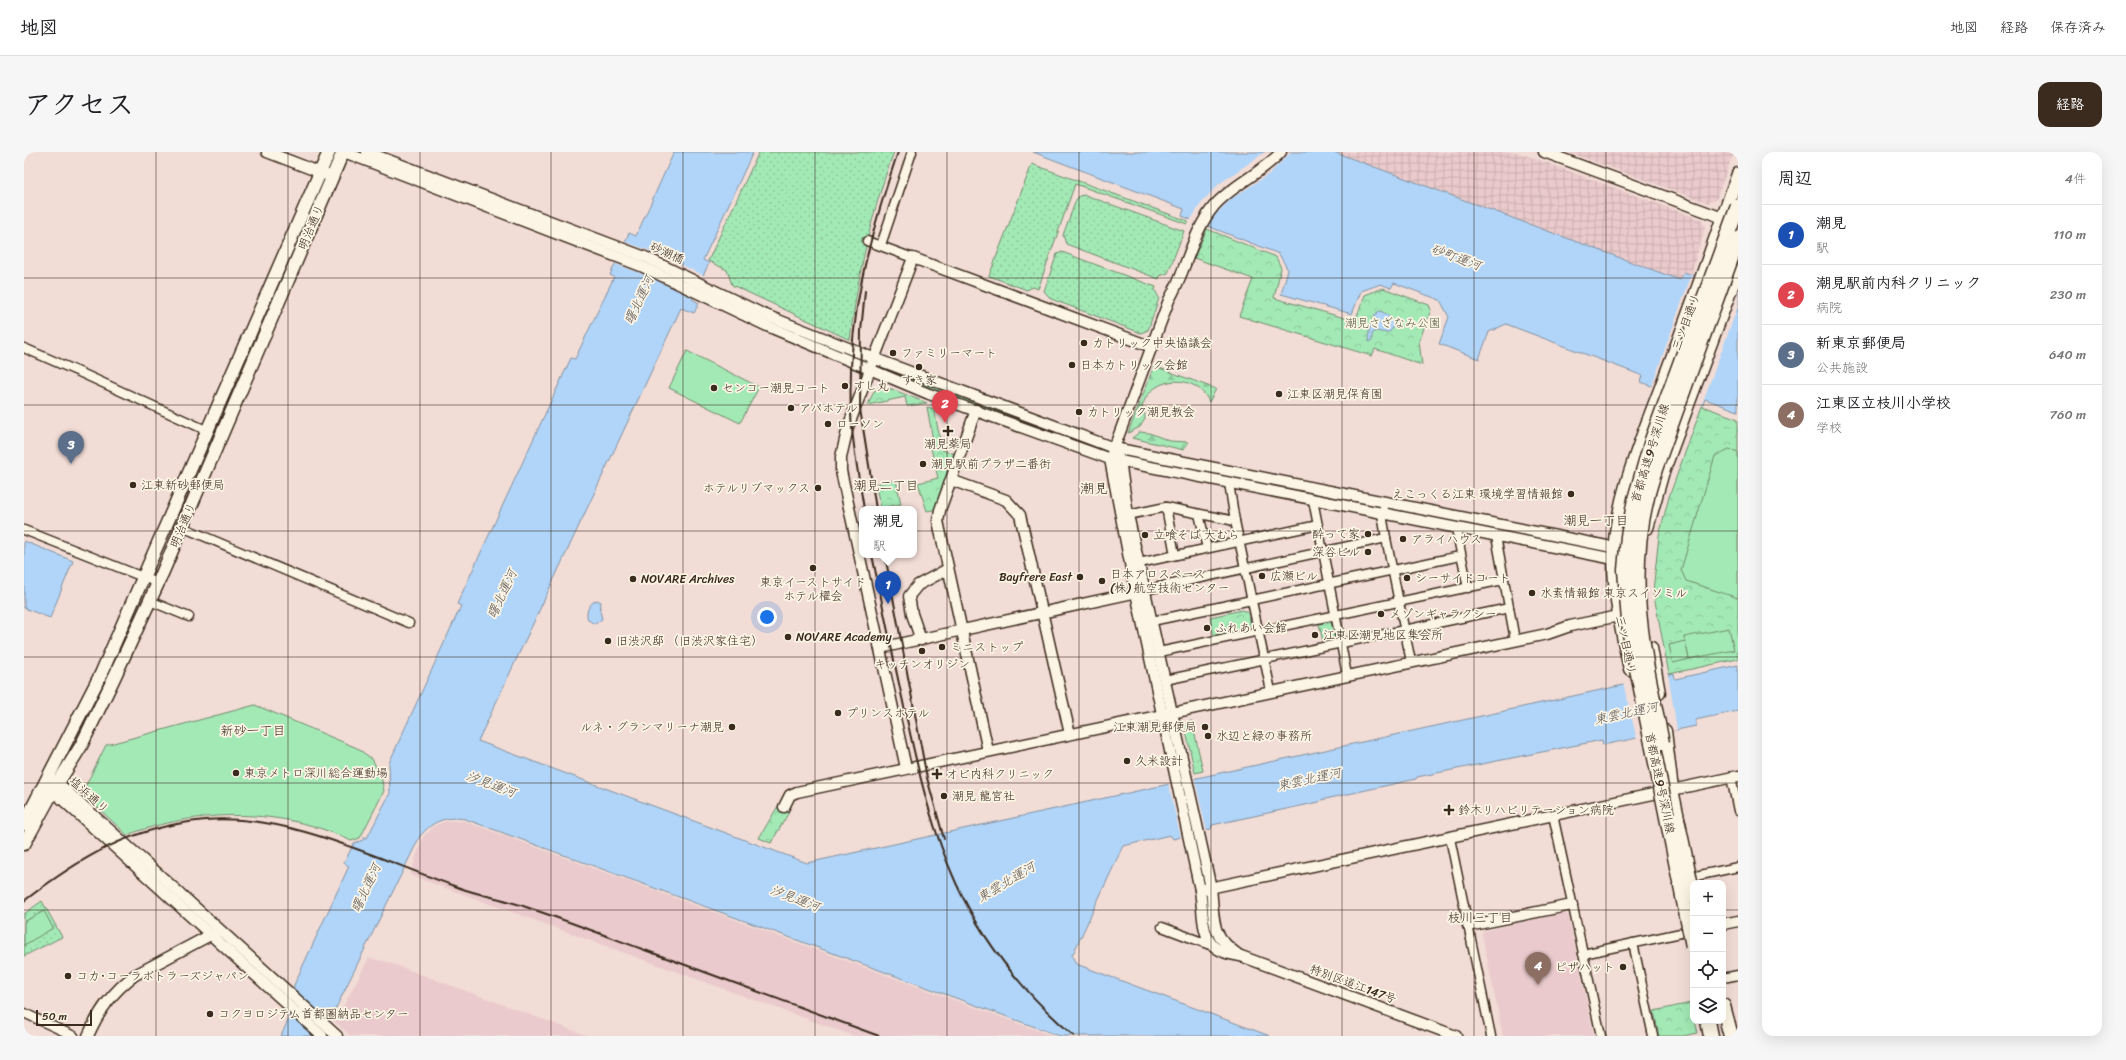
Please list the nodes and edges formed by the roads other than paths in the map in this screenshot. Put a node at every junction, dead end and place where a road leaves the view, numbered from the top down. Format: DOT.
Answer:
graph roads {
  1 [pos="267,152"];
  2 [pos="329,152"];
  3 [pos="344,152"];
  4 [pos="367,152"];
  5 [pos="912,152"];
  6 [pos="1274,152"];
  7 [pos="1281,152"];
  8 [pos="1544,152"];
  9 [pos="320,172"];
  10 [pos="1738,174"];
  11 [pos="332,177"];
  12 [pos="1738,206"];
  13 [pos="1723,218"];
  14 [pos="1198,225"];
  15 [pos="1738,225"];
  16 [pos="1738,239"];
  17 [pos="867,240"];
  18 [pos="881,246"];
  19 [pos="611,249"];
  20 [pos="913,258"];
  21 [pos="1708,260"];
  22 [pos="1738,270"];
  23 [pos="706,291"];
  24 [pos="1152,347"];
  25 [pos="24,348"];
  26 [pos="873,358"];
  27 [pos="869,369"];
  28 [pos="976,410"];
  29 [pos="208,431"];
  30 [pos="1114,448"];
  31 [pos="1115,460"];
  32 [pos="951,480"];
  33 [pos="1230,483"];
  34 [pos="1313,500"];
  35 [pos="1385,502"];
  36 [pos="1166,507"];
  37 [pos="1199,514"];
  38 [pos="1382,514"];
  39 [pos="1128,515"];
  40 [pos="1235,521"];
  41 [pos="1318,525"];
  42 [pos="182,527"];
  43 [pos="1456,528"];
  44 [pos="24,530"];
  45 [pos="1496,536"];
  46 [pos="1386,538"];
  47 [pos="1240,541"];
  48 [pos="1207,548"];
  49 [pos="859,550"];
  50 [pos="1323,552"];
  51 [pos="1614,553"];
  52 [pos="1176,555"];
  53 [pos="1644,555"];
  54 [pos="1460,556"];
  55 [pos="861,558"];
  56 [pos="1139,563"];
  57 [pos="1246,568"];
  58 [pos="948,569"];
  59 [pos="1393,570"];
  60 [pos="144,578"];
  61 [pos="1503,580"];
  62 [pos="158,583"];
  63 [pos="1329,584"];
  64 [pos="1468,588"];
  65 [pos="1141,591"];
  66 [pos="150,600"];
  67 [pos="1252,600"];
  68 [pos="1399,602"];
  69 [pos="1509,608"];
  70 [pos="1043,613"];
  71 [pos="1335,616"];
  72 [pos="1619,616"];
  73 [pos="189,617"];
  74 [pos="1152,621"];
  75 [pos="410,623"];
  76 [pos="1404,630"];
  77 [pos="962,631"];
  78 [pos="1258,631"];
  79 [pos="921,640"];
  80 [pos="1515,640"];
  81 [pos="1341,643"];
  82 [pos="880,648"];
  83 [pos="1159,652"];
  84 [pos="1265,659"];
  85 [pos="1411,662"];
  86 [pos="1347,675"];
  87 [pos="1165,680"];
  88 [pos="1271,691"];
  89 [pos="1173,713"];
  90 [pos="1162,715"];
  91 [pos="1070,734"];
  92 [pos="988,751"];
  93 [pos="906,768"];
  94 [pos="1179,768"];
  95 [pos="1734,777"];
  96 [pos="52,785"];
  97 [pos="1667,791"];
  98 [pos="784,807"];
  99 [pos="1738,812"];
  100 [pos="1554,815"];
  101 [pos="24,824"];
  102 [pos="1450,838"];
  103 [pos="24,844"];
  104 [pos="1738,867"];
  105 [pos="1690,880"];
  106 [pos="1711,880"];
  107 [pos="1690,881"];
  108 [pos="1211,888"];
  109 [pos="1200,890"];
  110 [pos="1572,905"];
  111 [pos="1690,919"];
  112 [pos="1738,921"];
  113 [pos="1726,923"];
  114 [pos="1468,926"];
  115 [pos="1162,927"];
  116 [pos="1690,930"];
  117 [pos="1690,930"];
  118 [pos="215,932"];
  119 [pos="1633,943"];
  120 [pos="1210,945"];
  121 [pos="1583,954"];
  122 [pos="1240,956"];
  123 [pos="1738,975"];
  124 [pos="1726,977"];
  125 [pos="279,990"];
  126 [pos="24,1013"];
  127 [pos="1726,1017"];
  128 [pos="1710,1024"];
  129 [pos="1720,1024"];
  130 [pos="1724,1024"];
  131 [pos="336,1035"];
  132 [pos="74,1036"];
  133 [pos="88,1036"];
  134 [pos="322,1036"];
  135 [pos="1456,1036"];
  136 [pos="1491,1036"];
  137 [pos="1601,1036"];
  138 [pos="1653,1036"];
  139 [pos="1712,1036"];
  140 [pos="1723,1036"];
  141 [pos="1726,1036"];
  142 [pos="1731,1036"];
  1 -- 9 [label="street"];
  2 -- 9 [label="main road, 明治通り"];
  3 -- 11 [label="main road, 明治通り"];
  3 -- 19 [label="street"];
  4 -- 19 [label="street"];
  5 -- 18 [label="street"];
  6 -- 14 [label="street"];
  7 -- 14 [label="street"];
  8 -- 13 [label="street"];
  9 -- 11 [label="street"];
  9 -- 29 [label="main road, 明治通り"];
  10 -- 13 [label="main road, 三ツ目通り"];
  11 -- 42 [label="main road, 明治通り"];
  12 -- 116 [label="highway, 首都高速9号深川線, bridge"];
  13 -- 21 [label="main road, 三ツ目通り"];
  14 -- 24 [label="street"];
  15 -- 21 [label="main road"];
  16 -- 105 [label="highway, 首都高速9号深川線, bridge"];
  17 -- 18 [label="street"];
  18 -- 20 [label="street"];
  19 -- 23 [label="street, 砂潮橋"];
  20 -- 24 [label="street"];
  20 -- 26 [label="street"];
  21 -- 51 [label="main road, 三ツ目通り"];
  22 -- 53 [label="main road, 三ツ目通り"];
  23 -- 26 [label="street"];
  23 -- 27 [label="street"];
  24 -- 30 [label="street"];
  25 -- 29 [label="street"];
  26 -- 27 [label="street"];
  26 -- 30 [label="street"];
  27 -- 28 [label="street"];
  27 -- 49 [label="street"];
  28 -- 31 [label="street"];
  28 -- 32 [label="street"];
  29 -- 60 [label="main road, 明治通り"];
  30 -- 31 [label="street"];
  30 -- 35 [label="street"];
  31 -- 33 [label="street"];
  31 -- 39 [label="street"];
  31 -- 65 [label="street"];
  32 -- 58 [label="street"];
  32 -- 70 [label="street"];
  33 -- 34 [label="street"];
  33 -- 40 [label="street"];
  34 -- 38 [label="street"];
  34 -- 41 [label="street"];
  35 -- 38 [label="street"];
  35 -- 51 [label="street"];
  36 -- 37 [label="street"];
  36 -- 39 [label="street"];
  36 -- 52 [label="street"];
  37 -- 40 [label="street"];
  37 -- 48 [label="street"];
  38 -- 43 [label="street"];
  38 -- 46 [label="street"];
  39 -- 56 [label="street"];
  40 -- 47 [label="street"];
  41 -- 47 [label="street"];
  41 -- 50 [label="street"];
  42 -- 62 [label="main road, 明治通り"];
  42 -- 75 [label="street"];
  43 -- 45 [label="street"];
  43 -- 54 [label="street"];
  44 -- 60 [label="street"];
  45 -- 51 [label="street"];
  45 -- 61 [label="street"];
  46 -- 50 [label="street"];
  46 -- 59 [label="street"];
  47 -- 48 [label="street"];
  47 -- 57 [label="street"];
  48 -- 52 [label="street"];
  50 -- 57 [label="street"];
  50 -- 63 [label="street"];
  51 -- 53 [label="street"];
  51 -- 72 [label="main road, 三ツ目通り"];
  52 -- 56 [label="street"];
  53 -- 97 [label="main road, 三ツ目通り"];
  54 -- 59 [label="street"];
  54 -- 64 [label="street"];
  55 -- 82 [label="street"];
  56 -- 65 [label="street"];
  57 -- 65 [label="street"];
  57 -- 67 [label="street"];
  58 -- 77 [label="street"];
  58 -- 79 [label="street"];
  59 -- 63 [label="street"];
  59 -- 68 [label="street"];
  60 -- 62 [label="street"];
  60 -- 96 [label="main road, 明治通り"];
  61 -- 64 [label="street"];
  61 -- 69 [label="street"];
  62 -- 66 [label="main road, 明治通り"];
  63 -- 67 [label="street"];
  63 -- 71 [label="street"];
  64 -- 68 [label="street"];
  65 -- 70 [label="street"];
  65 -- 74 [label="street"];
  65 -- 90 [label="street"];
  66 -- 73 [label="street"];
  66 -- 96 [label="main road, 明治通り"];
  67 -- 74 [label="street"];
  67 -- 78 [label="street"];
  68 -- 71 [label="street"];
  68 -- 76 [label="street"];
  69 -- 76 [label="street"];
  69 -- 80 [label="street"];
  70 -- 77 [label="street"];
  70 -- 91 [label="street"];
  71 -- 78 [label="street"];
  71 -- 81 [label="street"];
  72 -- 80 [label="street"];
  72 -- 97 [label="main road, 三ツ目通り"];
  74 -- 83 [label="street"];
  76 -- 81 [label="street"];
  76 -- 85 [label="street"];
  77 -- 79 [label="street"];
  77 -- 92 [label="street"];
  78 -- 83 [label="street"];
  78 -- 84 [label="street"];
  79 -- 82 [label="street"];
  80 -- 85 [label="street"];
  81 -- 84 [label="street"];
  81 -- 86 [label="street"];
  82 -- 93 [label="street"];
  83 -- 87 [label="street"];
  84 -- 87 [label="street"];
  84 -- 88 [label="street"];
  85 -- 86 [label="street"];
  86 -- 88 [label="street"];
  87 -- 89 [label="street"];
  88 -- 89 [label="street"];
  89 -- 90 [label="street"];
  89 -- 94 [label="street"];
  90 -- 91 [label="street"];
  90 -- 94 [label="street"];
  91 -- 92 [label="street"];
  92 -- 93 [label="street"];
  93 -- 98 [label="street"];
  94 -- 108 [label="street, 特別区道江147号"];
  94 -- 109 [label="street"];
  95 -- 97 [label="street"];
  95 -- 99 [label="street"];
  96 -- 101 [label="main road, 明治通り"];
  96 -- 103 [label="main road, 明治通り"];
  96 -- 118 [label="street, 塩浜通り"];
  97 -- 100 [label="street"];
  97 -- 107 [label="main road, 三ツ目通り"];
  97 -- 111 [label="main road, 三ツ目通り"];
  100 -- 102 [label="street"];
  100 -- 110 [label="street"];
  102 -- 108 [label="street"];
  102 -- 114 [label="street"];
  104 -- 106 [label="street"];
  108 -- 109 [label="street"];
  108 -- 122 [label="street, 特別区道江147号"];
  109 -- 120 [label="street"];
  110 -- 114 [label="street"];
  110 -- 121 [label="street"];
  112 -- 113 [label="street"];
  114 -- 136 [label="street"];
  115 -- 120 [label="street"];
  117 -- 119 [label="street"];
  118 -- 125 [label="street, 塩浜通り"];
  118 -- 133 [label="street"];
  119 -- 121 [label="street"];
  119 -- 138 [label="street"];
  120 -- 122 [label="street, 特別区道江147号"];
  121 -- 137 [label="street"];
  122 -- 135 [label="street, 特別区道江147号"];
  123 -- 124 [label="street"];
  125 -- 131 [label="street, 塩浜通り"];
  125 -- 134 [label="street, 塩浜通り"];
  126 -- 132 [label="street"];
  127 -- 142 [label="highway"];
  128 -- 139 [label="highway"];
  129 -- 140 [label="highway"];
  130 -- 141 [label="main road"];
}
